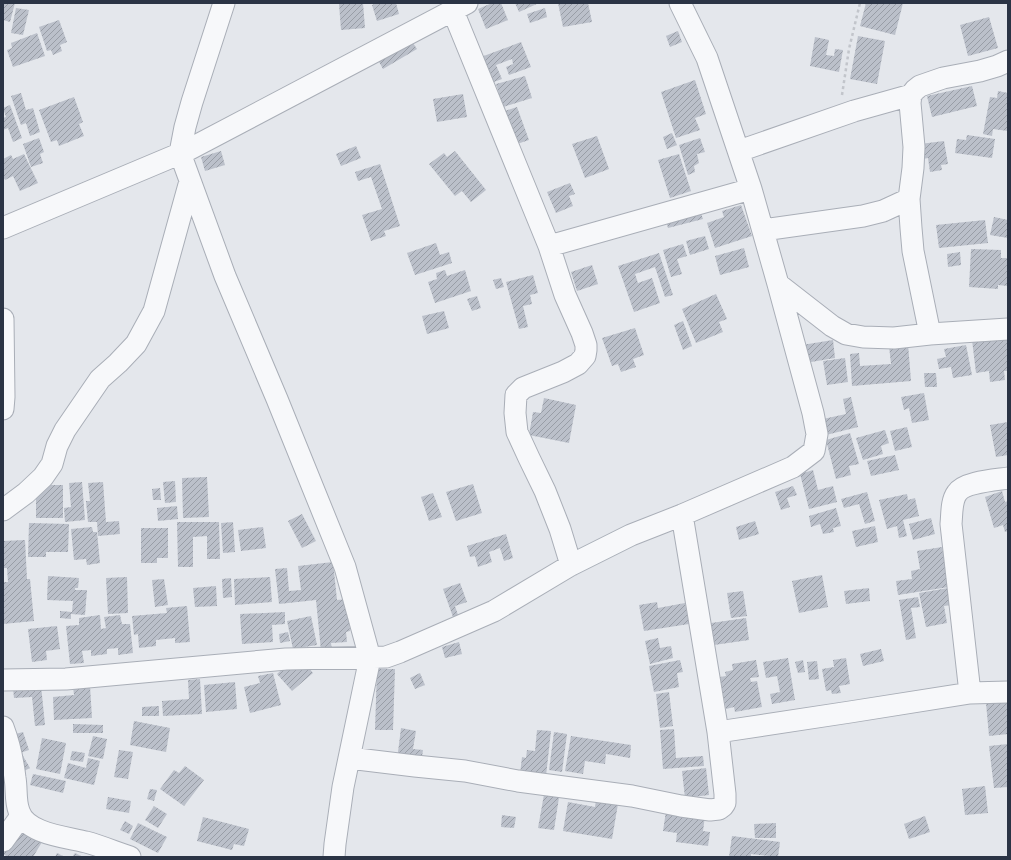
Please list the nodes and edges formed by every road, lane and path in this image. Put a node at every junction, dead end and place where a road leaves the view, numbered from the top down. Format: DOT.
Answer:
graph roads {
  1 [pos="224,3"];
  2 [pos="680,3"];
  3 [pos="860,3"];
  4 [pos="460,7"];
  5 [pos="1008,61"];
  6 [pos="912,95"];
  7 [pos="839,116"];
  8 [pos="739,151"];
  9 [pos="180,153"];
  10 [pos="190,181"];
  11 [pos="751,189"];
  12 [pos="909,199"];
  13 [pos="3,228"];
  14 [pos="763,230"];
  15 [pos="549,246"];
  16 [pos="778,284"];
  17 [pos="3,319"];
  18 [pos="1008,329"];
  19 [pos="930,334"];
  20 [pos="3,409"];
  21 [pos="1008,478"];
  22 [pos="3,510"];
  23 [pos="682,515"];
  24 [pos="571,565"];
  25 [pos="370,658"];
  26 [pos="3,680"];
  27 [pos="1008,692"];
  28 [pos="970,693"];
  29 [pos="3,727"];
  30 [pos="718,732"];
  31 [pos="349,758"];
  32 [pos="21,816"];
  33 [pos="3,841"];
  34 [pos="130,857"];
  35 [pos="334,857"];
  1 -- 9 [label="street"];
  2 -- 8 [label="street"];
  3 -- 7 [label="path"];
  4 -- 9 [label="street"];
  4 -- 15 [label="street"];
  5 -- 6 [label="street"];
  6 -- 7 [label="street"];
  6 -- 12 [label="street"];
  7 -- 8 [label="street"];
  8 -- 11 [label="street"];
  9 -- 10 [label="street"];
  9 -- 13 [label="street"];
  10 -- 22 [label="street"];
  10 -- 25 [label="street"];
  11 -- 14 [label="street"];
  11 -- 15 [label="street"];
  12 -- 14 [label="street"];
  12 -- 19 [label="street"];
  14 -- 16 [label="street"];
  15 -- 24 [label="street"];
  16 -- 19 [label="street"];
  16 -- 23 [label="street"];
  17 -- 20 [label="street"];
  18 -- 19 [label="street"];
  21 -- 28 [label="street"];
  23 -- 24 [label="street"];
  23 -- 30 [label="street"];
  24 -- 25 [label="street"];
  25 -- 26 [label="street"];
  25 -- 31 [label="street"];
  27 -- 28 [label="street"];
  28 -- 30 [label="street"];
  29 -- 32 [label="street"];
  30 -- 31 [label="street"];
  31 -- 35 [label="street"];
  32 -- 33 [label="street"];
  32 -- 34 [label="street"];
}
